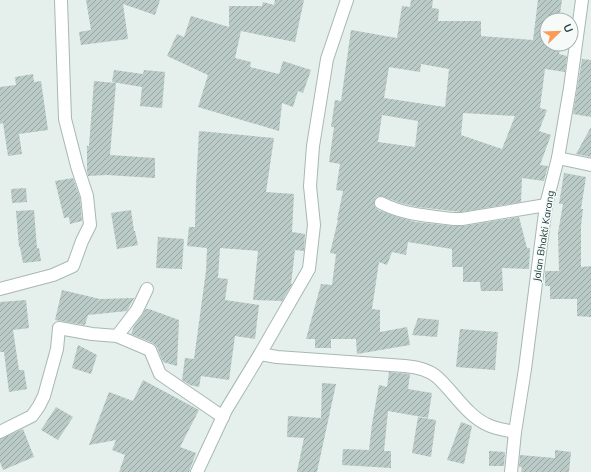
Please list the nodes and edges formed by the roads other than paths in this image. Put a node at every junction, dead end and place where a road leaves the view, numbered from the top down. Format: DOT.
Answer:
graph roads {
  1 [pos="61,0"];
  2 [pos="347,0"];
  3 [pos="582,0"];
  4 [pos="586,18"];
  5 [pos="558,158"];
  6 [pos="591,165"];
  7 [pos="381,203"];
  8 [pos="546,205"];
  9 [pos="0,289"];
  10 [pos="147,289"];
  11 [pos="117,336"];
  12 [pos="260,354"];
  13 [pos="223,416"];
  14 [pos="0,432"];
  15 [pos="514,432"];
  16 [pos="197,472"];
  17 [pos="511,472"];
  1 -- 9 [label="street"];
  2 -- 12 [label="street"];
  3 -- 4 [label="street, Jalan Bhakti Karang"];
  4 -- 5 [label="street, Jalan Bhakti Karang"];
  5 -- 6 [label="street"];
  5 -- 8 [label="street, Jalan Bhakti Karang"];
  7 -- 8 [label="street"];
  8 -- 15 [label="street, Jalan Bhakti Karang"];
  10 -- 11 [label="street"];
  11 -- 13 [label="street"];
  11 -- 14 [label="street"];
  12 -- 13 [label="street"];
  12 -- 15 [label="street"];
  13 -- 16 [label="street"];
  15 -- 17 [label="street, Jalan Bhakti Karang"];
}
